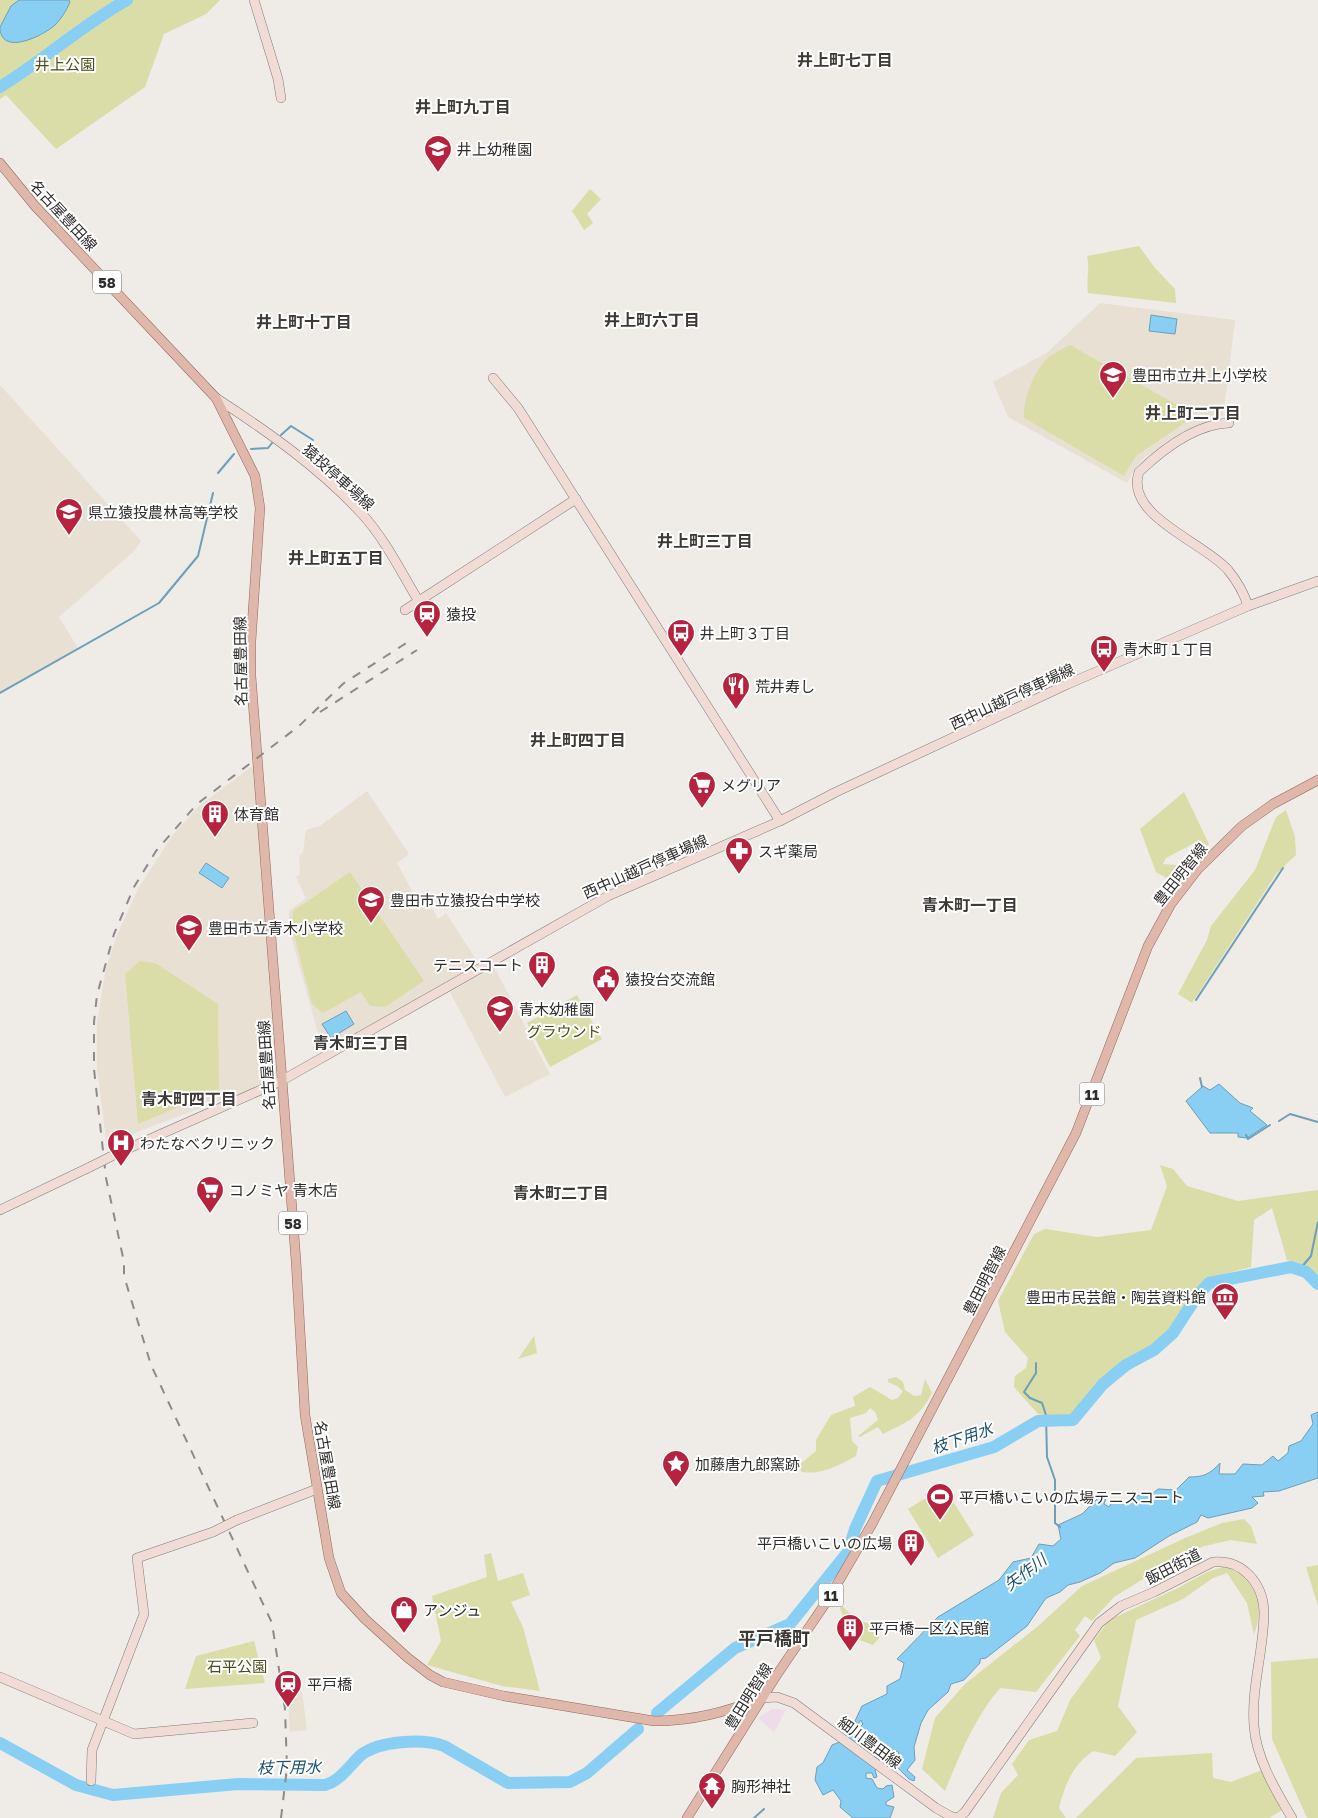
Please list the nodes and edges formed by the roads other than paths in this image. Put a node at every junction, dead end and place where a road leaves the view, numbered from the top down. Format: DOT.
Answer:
graph roads {
  1 [pos="254,0"];
  2 [pos="281,98"];
  3 [pos="0,163"];
  4 [pos="493,378"];
  5 [pos="216,398"];
  6 [pos="1229,423"];
  7 [pos="576,499"];
  8 [pos="1318,581"];
  9 [pos="418,600"];
  10 [pos="1248,606"];
  11 [pos="405,610"];
  12 [pos="1318,780"];
  13 [pos="780,821"];
  14 [pos="281,1081"];
  15 [pos="0,1210"];
  16 [pos="317,1489"];
  17 [pos="0,1676"];
  18 [pos="762,1698"];
  19 [pos="102,1721"];
  20 [pos="253,1723"];
  21 [pos="91,1781"];
  22 [pos="687,1818"];
  23 [pos="958,1818"];
  24 [pos="1292,1818"];
  1 -- 2 [label="street"];
  3 -- 5 [label="main road, 名古屋豊田線 / 58"];
  4 -- 7 [label="street"];
  5 -- 9 [label="street, 猿投停車場線"];
  5 -- 14 [label="main road, 名古屋豊田線 / 58"];
  6 -- 10 [label="street"];
  7 -- 9 [label="street"];
  7 -- 13 [label="street"];
  8 -- 10 [label="street, 西中山越戸停車場線"];
  9 -- 11 [label="street"];
  10 -- 13 [label="street, 西中山越戸停車場線"];
  12 -- 18 [label="main road, 豊田明智線 / 11"];
  13 -- 14 [label="street, 西中山越戸停車場線"];
  14 -- 15 [label="street, 西中山越戸停車場線, bridge"];
  14 -- 16 [label="main road, 名古屋豊田線 / 58"];
  16 -- 18 [label="main road, 名古屋豊田線 / 58"];
  16 -- 19 [label="street, bridge"];
  17 -- 19 [label="street"];
  18 -- 22 [label="main road, 豊田明智線 / 11"];
  18 -- 23 [label="street, 細川豊田線"];
  19 -- 20 [label="street"];
  19 -- 21 [label="street"];
  23 -- 24 [label="street, 飯田街道"];
}
